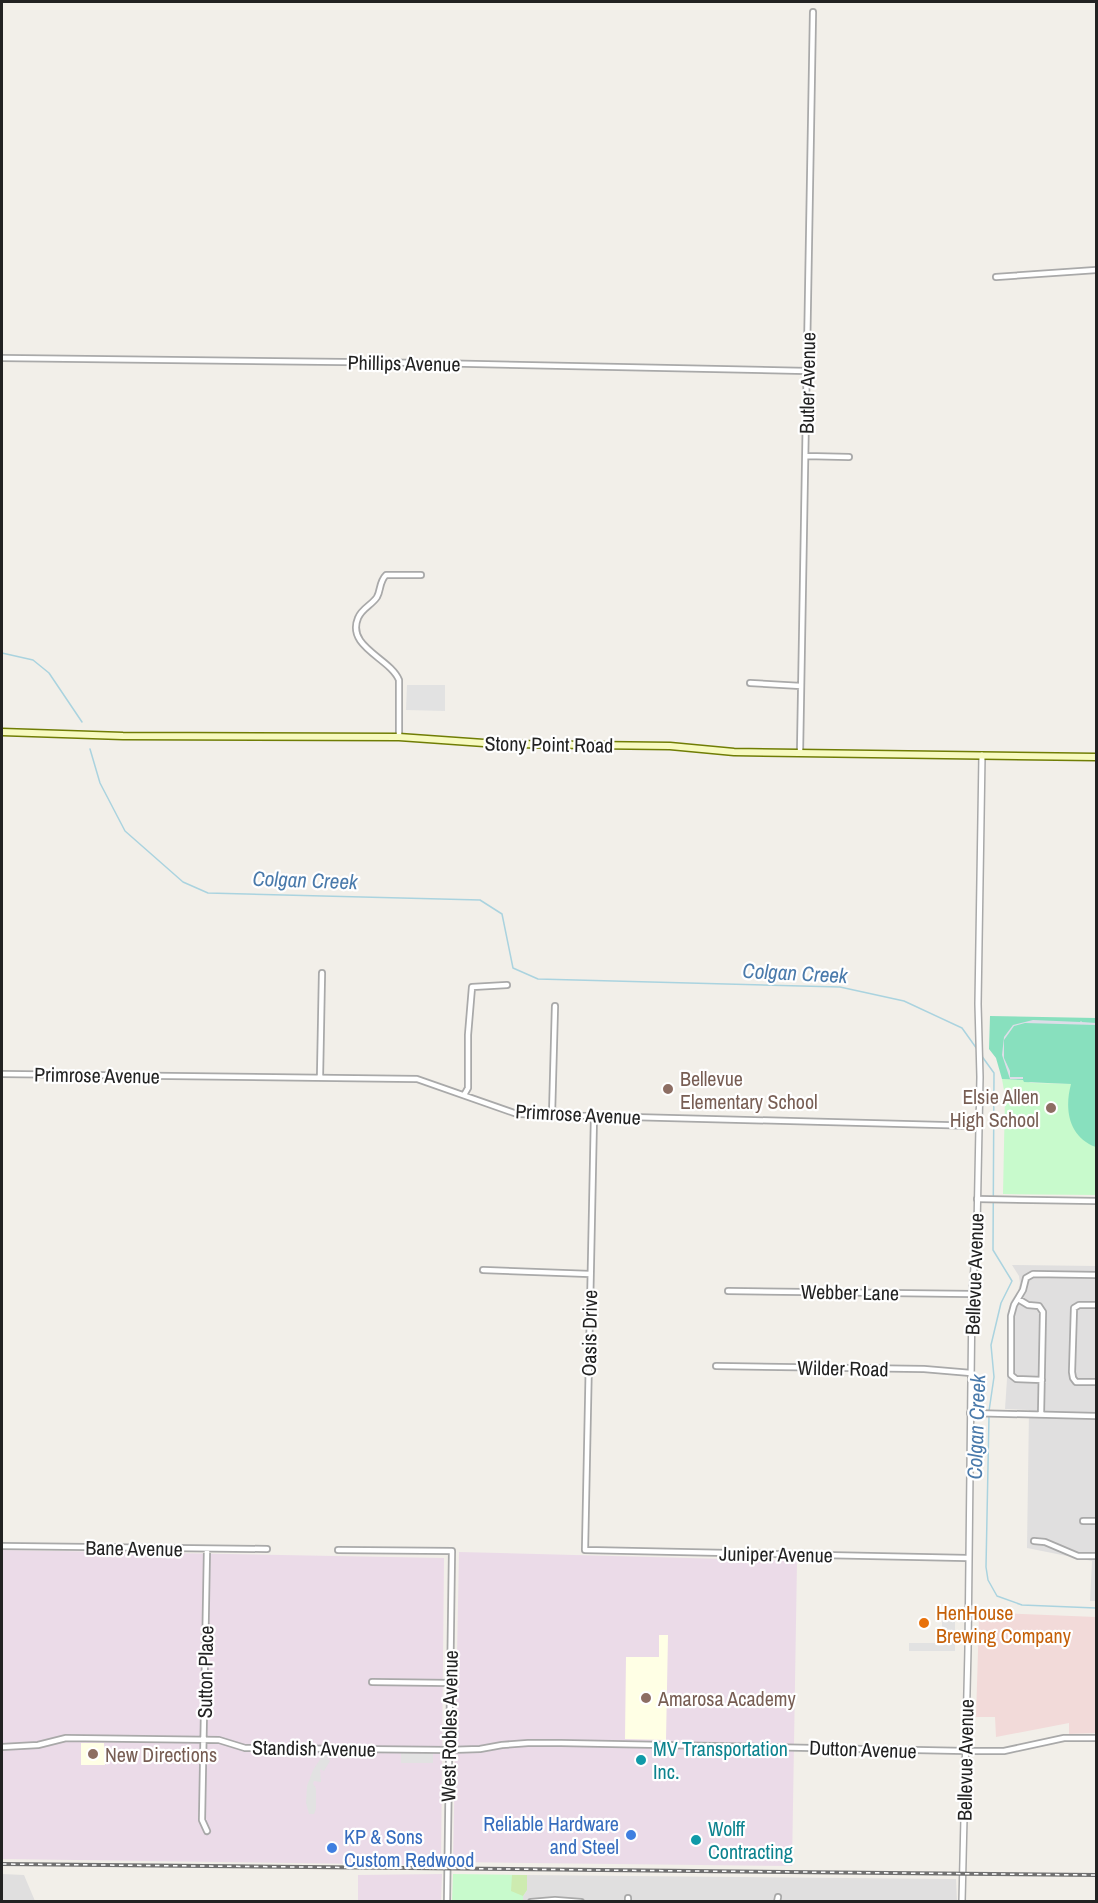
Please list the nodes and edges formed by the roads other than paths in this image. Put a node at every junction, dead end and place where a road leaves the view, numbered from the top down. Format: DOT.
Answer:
graph roads {
  1 [pos="813,12"];
  2 [pos="1096,270"];
  3 [pos="996,277"];
  4 [pos="2,358"];
  5 [pos="807,371"];
  6 [pos="806,456"];
  7 [pos="849,457"];
  8 [pos="421,575"];
  9 [pos="750,683"];
  10 [pos="801,686"];
  11 [pos="2,732"];
  12 [pos="399,737"];
  13 [pos="800,753"];
  14 [pos="982,755"];
  15 [pos="1096,756"];
  16 [pos="322,973"];
  17 [pos="507,985"];
  18 [pos="555,1006"];
  19 [pos="2,1074"];
  20 [pos="320,1077"];
  21 [pos="464,1095"];
  22 [pos="552,1115"];
  23 [pos="594,1116"];
  24 [pos="979,1126"];
  25 [pos="977,1199"];
  26 [pos="1096,1201"];
  27 [pos="483,1270"];
  28 [pos="590,1274"];
  29 [pos="1096,1275"];
  30 [pos="728,1291"];
  31 [pos="972,1294"];
  32 [pos="1018,1299"];
  33 [pos="1096,1305"];
  34 [pos="716,1366"];
  35 [pos="971,1373"];
  36 [pos="1042,1380"];
  37 [pos="1096,1382"];
  38 [pos="970,1413"];
  39 [pos="1041,1414"];
  40 [pos="1096,1416"];
  41 [pos="1083,1521"];
  42 [pos="1096,1521"];
  43 [pos="1034,1541"];
  44 [pos="2,1546"];
  45 [pos="207,1549"];
  46 [pos="267,1549"];
  47 [pos="338,1550"];
  48 [pos="585,1550"];
  49 [pos="1096,1556"];
  50 [pos="967,1558"];
  51 [pos="372,1682"];
  52 [pos="450,1683"];
  53 [pos="1096,1738"];
  54 [pos="204,1740"];
  55 [pos="2,1747"];
  56 [pos="448,1750"];
  57 [pos="966,1751"];
  58 [pos="207,1831"];
  59 [pos="447,1902"];
  60 [pos="531,1902"];
  61 [pos="581,1902"];
  62 [pos="962,1902"];
  1 -- 5 [label="street, Butler Avenue"];
  2 -- 3 [label="street"];
  4 -- 5 [label="street, Phillips Avenue"];
  5 -- 6 [label="street, Butler Avenue"];
  6 -- 7 [label="street"];
  6 -- 10 [label="street, Butler Avenue"];
  8 -- 12 [label="street"];
  9 -- 10 [label="street"];
  10 -- 13 [label="street, Butler Avenue"];
  11 -- 12 [label="main road, Stony Point Road"];
  12 -- 13 [label="main road, Stony Point Road"];
  13 -- 14 [label="main road, Stony Point Road"];
  14 -- 15 [label="main road, Stony Point Road"];
  14 -- 24 [label="street, Bellevue Avenue"];
  16 -- 20 [label="street"];
  17 -- 21 [label="street"];
  18 -- 22 [label="street"];
  19 -- 20 [label="street, Primrose Avenue"];
  20 -- 21 [label="street, Primrose Avenue"];
  21 -- 22 [label="street, Primrose Avenue"];
  22 -- 23 [label="street, Primrose Avenue"];
  23 -- 24 [label="street, Primrose Avenue"];
  23 -- 28 [label="street, Oasis Drive"];
  24 -- 25 [label="street, Bellevue Avenue"];
  25 -- 26 [label="street"];
  25 -- 31 [label="street, Bellevue Avenue"];
  27 -- 28 [label="street"];
  28 -- 48 [label="street, Oasis Drive"];
  29 -- 32 [label="street"];
  30 -- 31 [label="street, Webber Lane"];
  31 -- 35 [label="street, Bellevue Avenue"];
  32 -- 36 [label="street"];
  32 -- 36 [label="street"];
  33 -- 37 [label="street"];
  34 -- 35 [label="street, Wilder Road"];
  35 -- 38 [label="street, Bellevue Avenue"];
  36 -- 39 [label="street"];
  38 -- 39 [label="street"];
  38 -- 50 [label="street, Bellevue Avenue"];
  39 -- 40 [label="street"];
  41 -- 42 [label="street"];
  43 -- 49 [label="street"];
  44 -- 45 [label="street, Bane Avenue"];
  45 -- 46 [label="street, Bane Avenue"];
  45 -- 54 [label="street, Sutton Place"];
  47 -- 52 [label="street, West Robles Avenue"];
  48 -- 50 [label="street, Juniper Avenue"];
  50 -- 57 [label="street, Bellevue Avenue"];
  51 -- 52 [label="street"];
  52 -- 56 [label="street, West Robles Avenue"];
  53 -- 57 [label="street, Dutton Avenue"];
  54 -- 55 [label="street, Standish Avenue"];
  54 -- 56 [label="street, Standish Avenue"];
  54 -- 58 [label="street, Sutton Place"];
  56 -- 57 [label="street, Dutton Avenue"];
  56 -- 59 [label="street, West Robles Avenue"];
  57 -- 62 [label="street, Bellevue Avenue"];
  60 -- 61 [label="street"];
}
